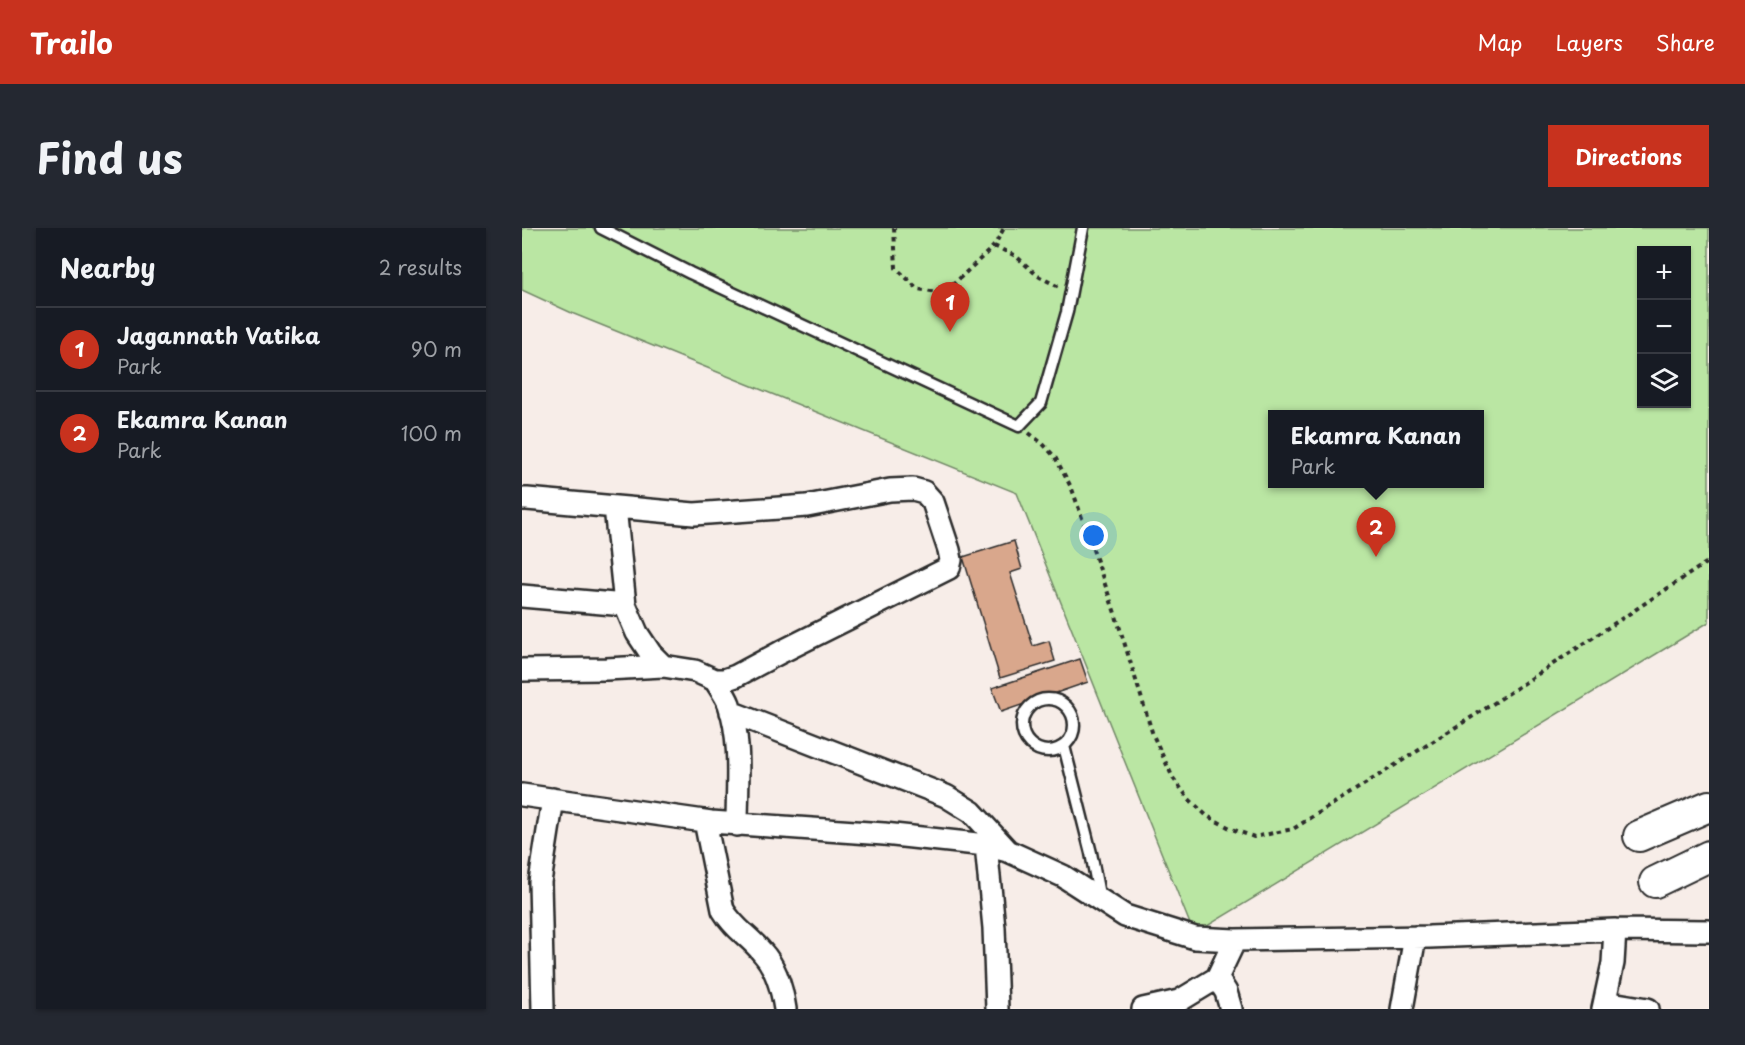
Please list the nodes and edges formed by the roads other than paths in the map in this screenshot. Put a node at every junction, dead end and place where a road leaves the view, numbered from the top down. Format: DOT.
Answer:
graph roads {
  1 [pos="601,228"];
  2 [pos="1083,228"];
  3 [pos="522,499"];
  4 [pos="615,507"];
  5 [pos="522,596"];
  6 [pos="625,605"];
  7 [pos="663,666"];
  8 [pos="522,670"];
  9 [pos="715,680"];
  10 [pos="731,712"];
  11 [pos="1064,746"];
  12 [pos="522,795"];
  13 [pos="553,799"];
  14 [pos="1709,806"];
  15 [pos="705,821"];
  16 [pos="736,825"];
  17 [pos="1639,836"];
  18 [pos="986,845"];
  19 [pos="1008,851"];
  20 [pos="1709,856"];
  21 [pos="1655,882"];
  22 [pos="1101,900"];
  23 [pos="1615,930"];
  24 [pos="1709,931"];
  25 [pos="1415,937"];
  26 [pos="1235,940"];
  27 [pos="1217,978"];
  28 [pos="1604,1005"];
  29 [pos="543,1009"];
  30 [pos="785,1009"];
  31 [pos="998,1009"];
  32 [pos="1143,1009"];
  33 [pos="1231,1009"];
  34 [pos="1402,1009"];
  35 [pos="1648,1009"];
  1 -- 2 [label="lane"];
  3 -- 4 [label="street"];
  4 -- 6 [label="street"];
  4 -- 9 [label="street"];
  5 -- 6 [label="street"];
  6 -- 7 [label="street"];
  7 -- 8 [label="street"];
  7 -- 9 [label="street"];
  9 -- 10 [label="street"];
  10 -- 16 [label="street"];
  10 -- 19 [label="street"];
  11 -- 11 [label="lane"];
  11 -- 22 [label="lane"];
  12 -- 13 [label="street"];
  13 -- 15 [label="street"];
  13 -- 29 [label="street"];
  14 -- 17 [label="street"];
  15 -- 16 [label="street"];
  15 -- 30 [label="street"];
  16 -- 18 [label="street"];
  18 -- 19 [label="street"];
  18 -- 31 [label="street"];
  19 -- 22 [label="street"];
  20 -- 21 [label="street"];
  22 -- 26 [label="street"];
  23 -- 24 [label="street"];
  23 -- 25 [label="street"];
  23 -- 28 [label="street"];
  25 -- 26 [label="street"];
  25 -- 34 [label="street"];
  26 -- 27 [label="street"];
  27 -- 32 [label="street"];
  27 -- 33 [label="street"];
  28 -- 35 [label="street"];
}
